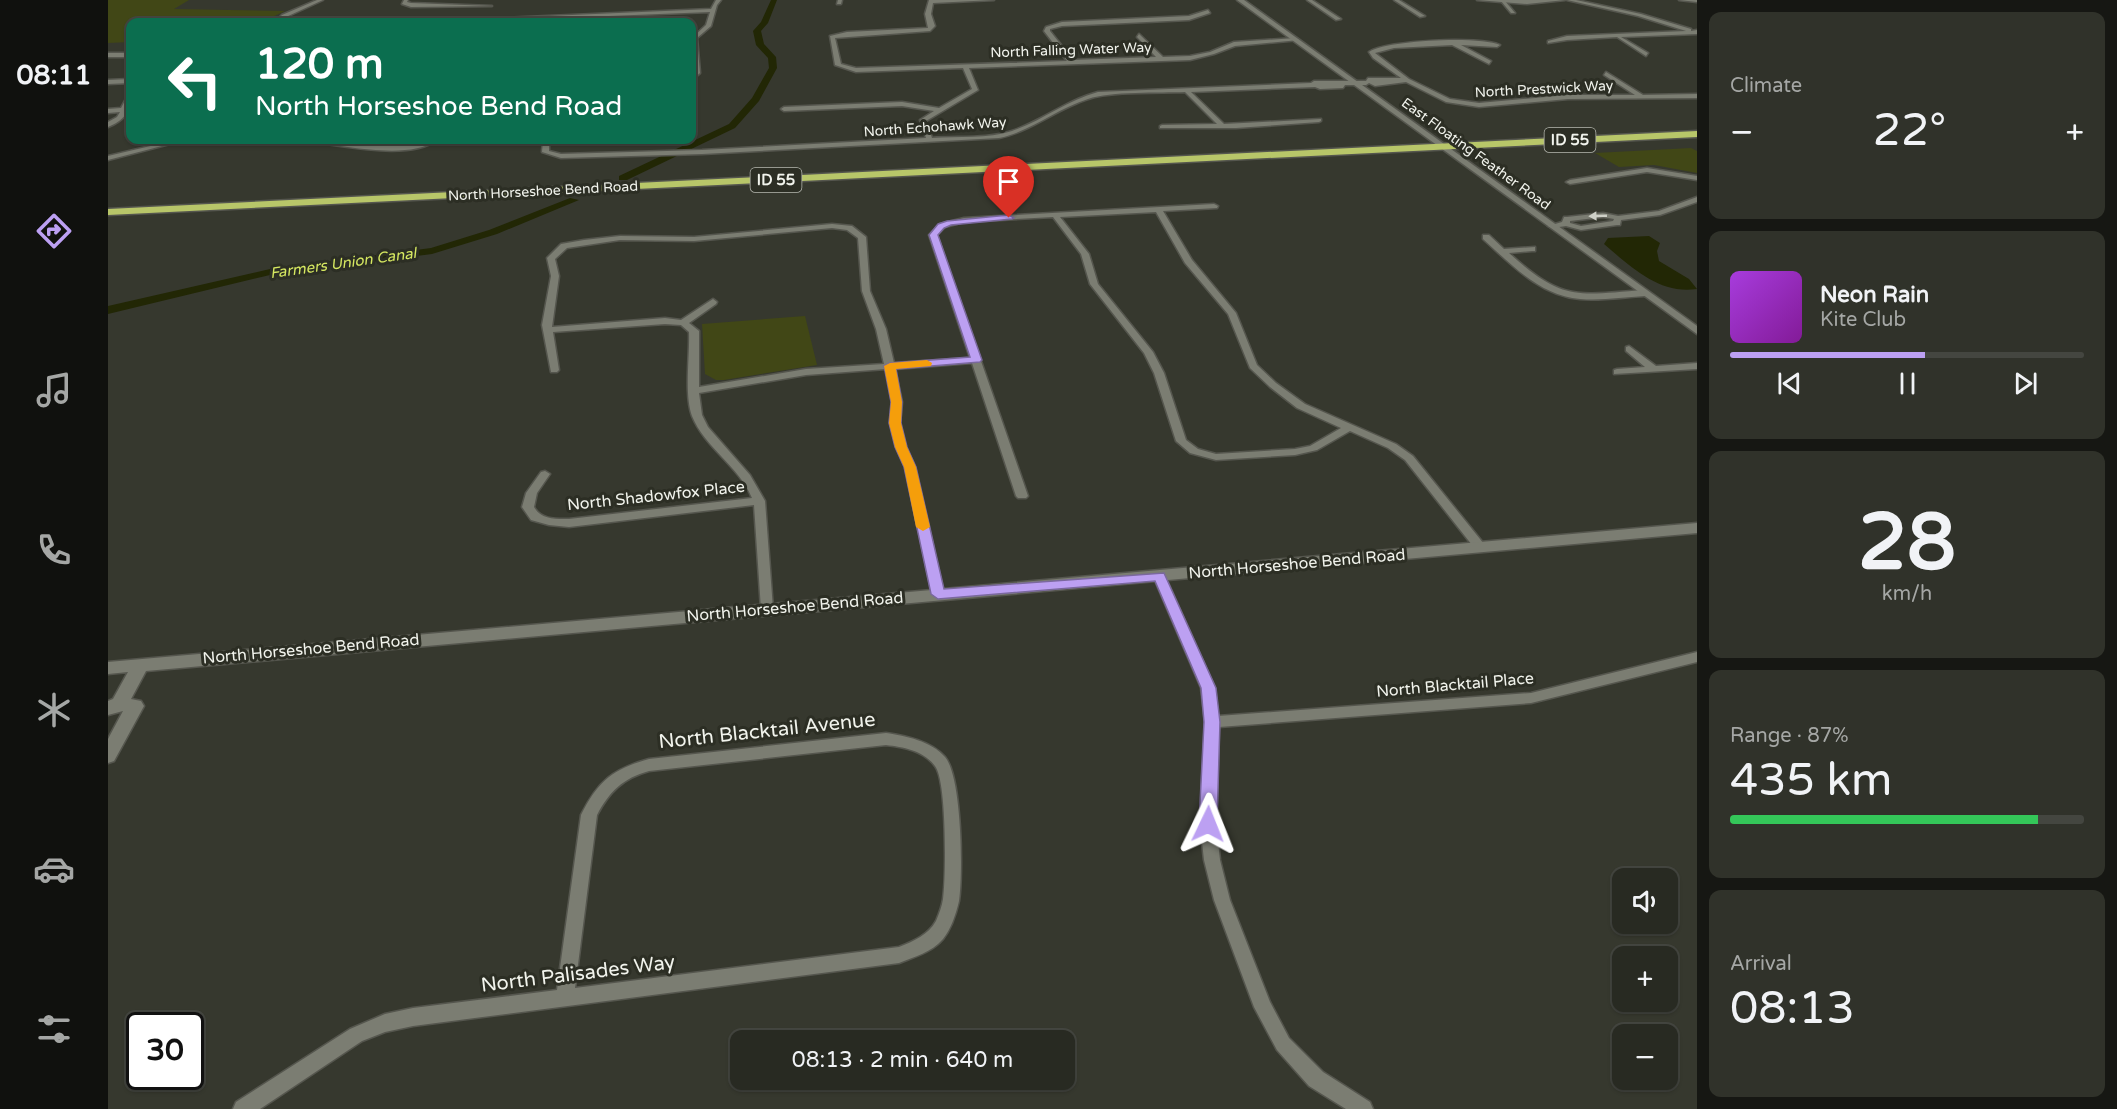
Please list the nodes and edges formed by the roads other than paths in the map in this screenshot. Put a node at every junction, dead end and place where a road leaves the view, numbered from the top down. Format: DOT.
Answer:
graph roads {
  1 [pos="321,0"];
  2 [pos="496,0"];
  3 [pos="719,0"];
  4 [pos="992,0"];
  5 [pos="1240,0"];
  6 [pos="1309,0"];
  7 [pos="1396,0"];
  8 [pos="1480,0"];
  9 [pos="1563,0"];
  10 [pos="1569,0"];
  11 [pos="1682,0"];
  12 [pos="930,1"];
  13 [pos="1697,1"];
  14 [pos="405,2"];
  15 [pos="1503,2"];
  16 [pos="489,6"];
  17 [pos="712,10"];
  18 [pos="1208,12"];
  19 [pos="1513,12"];
  20 [pos="1422,16"];
  21 [pos="281,18"];
  22 [pos="482,18"];
  23 [pos="543,18"];
  24 [pos="1338,19"];
  25 [pos="1696,33"];
  26 [pos="696,36"];
  27 [pos="1138,36"];
  28 [pos="1615,36"];
  29 [pos="1296,40"];
  30 [pos="1452,42"];
  31 [pos="1550,42"];
  32 [pos="1497,45"];
  33 [pos="1646,54"];
  34 [pos="126,55"];
  35 [pos="108,56"];
  36 [pos="696,56"];
  37 [pos="1161,59"];
  38 [pos="1489,62"];
  39 [pos="1072,63"];
  40 [pos="965,65"];
  41 [pos="1606,74"];
  42 [pos="696,75"];
  43 [pos="1407,80"];
  44 [pos="126,81"];
  45 [pos="108,82"];
  46 [pos="1355,83"];
  47 [pos="1186,90"];
  48 [pos="1697,96"];
  49 [pos="1642,97"];
  50 [pos="784,109"];
  51 [pos="125,110"];
  52 [pos="939,110"];
  53 [pos="108,111"];
  54 [pos="1319,120"];
  55 [pos="108,125"];
  56 [pos="1222,126"];
  57 [pos="1162,127"];
  58 [pos="1697,134"];
  59 [pos="930,141"];
  60 [pos="166,144"];
  61 [pos="357,144"];
  62 [pos="425,144"];
  63 [pos="545,144"];
  64 [pos="1443,147"];
  65 [pos="108,158"];
  66 [pos="1697,178"];
  67 [pos="1570,182"];
  68 [pos="1697,199"];
  69 [pos="1214,206"];
  70 [pos="1158,209"];
  71 [pos="108,213"];
  72 [pos="1054,215"];
  73 [pos="1552,226"];
  74 [pos="1486,237"];
  75 [pos="1532,249"];
  76 [pos="1503,251"];
  77 [pos="1645,293"];
  78 [pos="713,302"];
  79 [pos="683,323"];
  80 [pos="548,330"];
  81 [pos="1697,331"];
  82 [pos="1629,349"];
  83 [pos="976,360"];
  84 [pos="890,366"];
  85 [pos="1697,366"];
  86 [pos="1653,369"];
  87 [pos="554,370"];
  88 [pos="1617,372"];
  89 [pos="696,391"];
  90 [pos="1348,428"];
  91 [pos="545,474"];
  92 [pos="1022,496"];
  93 [pos="759,501"];
  94 [pos="1697,528"];
  95 [pos="1480,547"];
  96 [pos="1159,576"];
  97 [pos="938,594"];
  98 [pos="767,609"];
  99 [pos="1697,657"];
  100 [pos="141,665"];
  101 [pos="108,668"];
  102 [pos="114,706"];
  103 [pos="1212,722"];
  104 [pos="108,756"];
  105 [pos="937,935"];
  106 [pos="565,998"];
  107 [pos="243,1109"];
  108 [pos="1363,1109"];
  1 -- 21 [label="street"];
  2 -- 16 [label="street"];
  3 -- 17 [label="street"];
  4 -- 12 [label="street"];
  5 -- 29 [label="street, East Floating Feather Road"];
  6 -- 24 [label="street"];
  7 -- 20 [label="street"];
  8 -- 15 [label="street"];
  9 -- 15 [label="street"];
  10 -- 25 [label="street"];
  11 -- 13 [label="street"];
  12 -- 40 [label="street, North Falling Water Way"];
  14 -- 16 [label="street"];
  15 -- 19 [label="street"];
  16 -- 22 [label="street"];
  17 -- 23 [label="street"];
  17 -- 26 [label="street"];
  18 -- 39 [label="street"];
  25 -- 28 [label="street"];
  27 -- 37 [label="street"];
  28 -- 31 [label="street"];
  28 -- 33 [label="street"];
  29 -- 37 [label="street, North Falling Water Way"];
  29 -- 46 [label="street, East Floating Feather Road"];
  30 -- 32 [label="street"];
  30 -- 38 [label="street"];
  30 -- 43 [label="street, North Prestwick Way"];
  34 -- 35 [label="street"];
  36 -- 42 [label="street"];
  37 -- 39 [label="street, North Falling Water Way"];
  39 -- 40 [label="street, North Falling Water Way"];
  40 -- 52 [label="street"];
  41 -- 49 [label="street"];
  43 -- 46 [label="street"];
  43 -- 49 [label="street, North Prestwick Way"];
  44 -- 45 [label="street"];
  46 -- 47 [label="street, North Echohawk Way"];
  46 -- 64 [label="street, East Floating Feather Road"];
  47 -- 56 [label="street"];
  47 -- 59 [label="street, North Echohawk Way"];
  48 -- 49 [label="street, North Prestwick Way"];
  50 -- 52 [label="street"];
  51 -- 53 [label="street"];
  51 -- 55 [label="street"];
  52 -- 59 [label="street"];
  54 -- 56 [label="street"];
  56 -- 57 [label="street"];
  58 -- 64 [label="highway, North Horseshoe Bend Road / ID 55"];
  59 -- 63 [label="street, North Echohawk Way"];
  60 -- 65 [label="street"];
  61 -- 62 [label="street"];
  64 -- 71 [label="highway, North Horseshoe Bend Road / ID 55"];
  64 -- 73 [label="street, East Floating Feather Road"];
  66 -- 67 [label="street"];
  68 -- 73 [label="street"];
  69 -- 70 [label="street"];
  70 -- 72 [label="street"];
  70 -- 90 [label="street"];
  72 -- 83 [label="street"];
  72 -- 90 [label="street"];
  73 -- 77 [label="street, East Floating Feather Road"];
  74 -- 76 [label="street"];
  75 -- 76 [label="street"];
  76 -- 77 [label="street"];
  77 -- 81 [label="street, East Floating Feather Road"];
  78 -- 79 [label="street"];
  79 -- 80 [label="street"];
  79 -- 89 [label="street"];
  80 -- 84 [label="street"];
  80 -- 87 [label="street"];
  82 -- 86 [label="street"];
  83 -- 84 [label="street"];
  83 -- 92 [label="street"];
  84 -- 89 [label="street"];
  84 -- 97 [label="street"];
  85 -- 86 [label="street"];
  86 -- 88 [label="street"];
  89 -- 93 [label="street"];
  90 -- 95 [label="street"];
  91 -- 93 [label="street, North Shadowfox Place"];
  93 -- 98 [label="street"];
  94 -- 95 [label="street, North Horseshoe Bend Road"];
  95 -- 96 [label="street, North Horseshoe Bend Road"];
  96 -- 97 [label="street, North Horseshoe Bend Road"];
  96 -- 103 [label="street"];
  97 -- 98 [label="street, North Horseshoe Bend Road"];
  98 -- 100 [label="street, North Horseshoe Bend Road"];
  99 -- 103 [label="street, North Blacktail Place"];
  100 -- 101 [label="street, North Horseshoe Bend Road"];
  100 -- 102 [label="street"];
  102 -- 104 [label="street"];
  103 -- 108 [label="street"];
  105 -- 106 [label="street, North Palisades Way"];
  105 -- 106 [label="street, North Blacktail Avenue"];
  106 -- 107 [label="street, North Palisades Way"];
}
